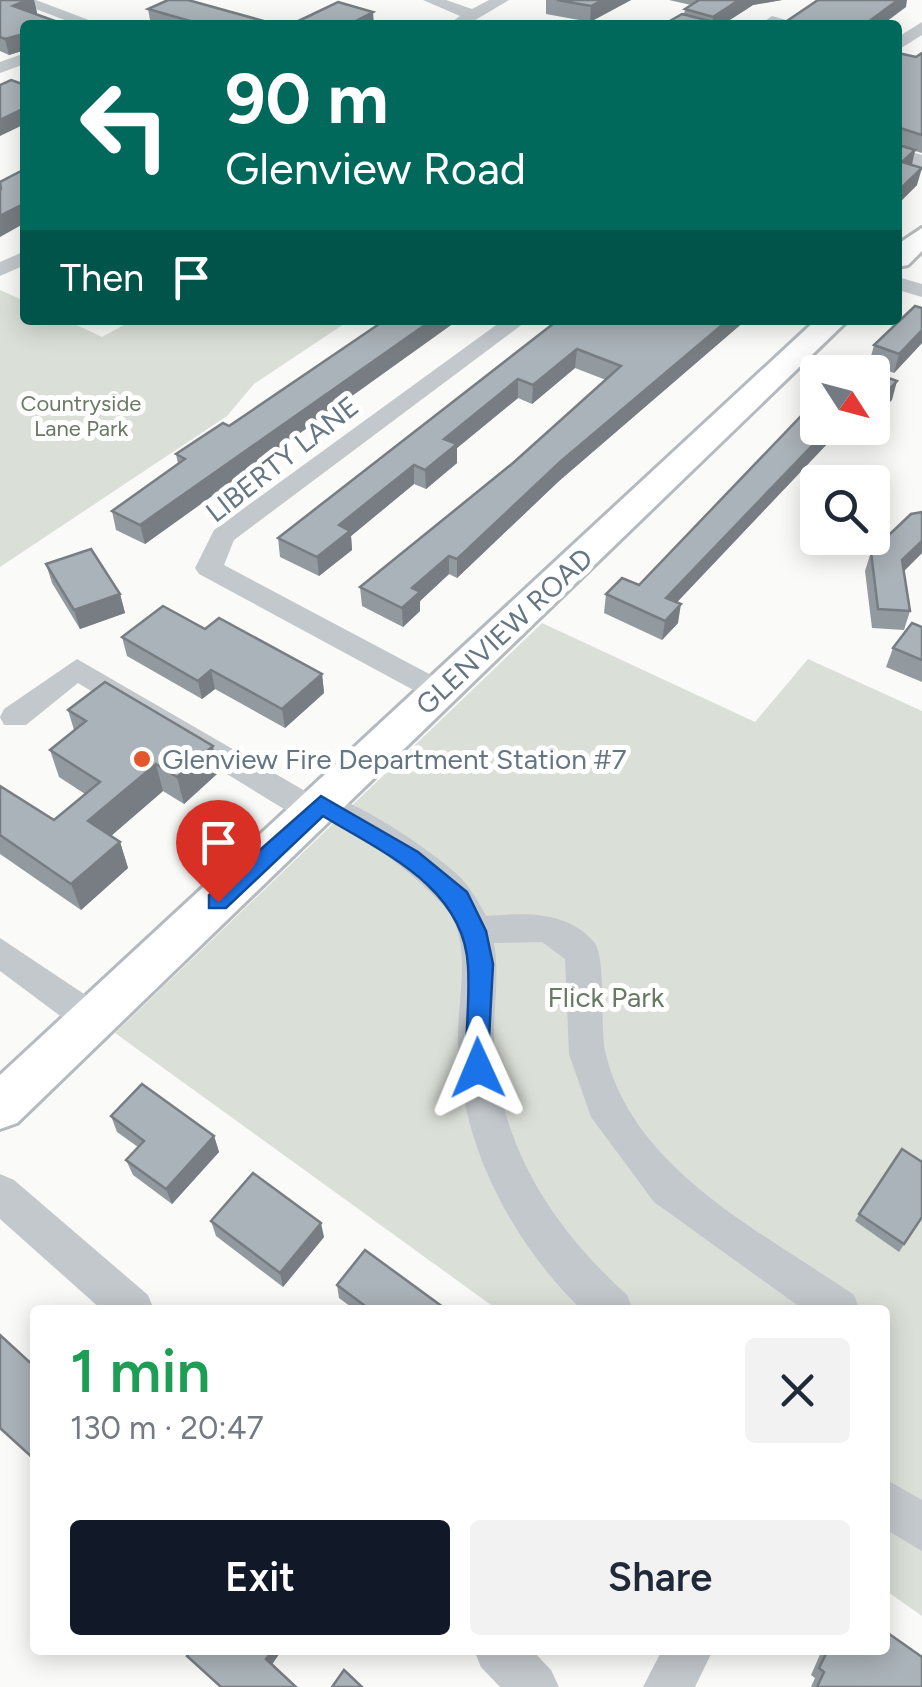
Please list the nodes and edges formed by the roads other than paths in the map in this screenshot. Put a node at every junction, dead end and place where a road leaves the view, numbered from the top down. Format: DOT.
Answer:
graph roads {
  1 [pos="20,0"];
  2 [pos="431,0"];
  3 [pos="502,0"];
  4 [pos="473,15"];
  5 [pos="79,20"];
  6 [pos="464,20"];
  7 [pos="922,27"];
  8 [pos="902,52"];
  9 [pos="922,236"];
  10 [pos="902,255"];
  11 [pos="511,325"];
  12 [pos="828,325"];
  13 [pos="440,692"];
  14 [pos="15,717"];
  15 [pos="317,808"];
  16 [pos="474,931"];
  17 [pos="0,952"];
  18 [pos="92,1019"];
  19 [pos="0,1107"];
  20 [pos="0,1193"];
  21 [pos="127,1305"];
  22 [pos="607,1305"];
  23 [pos="831,1305"];
  24 [pos="890,1506"];
  25 [pos="922,1528"];
  26 [pos="503,1655"];
  27 [pos="686,1655"];
  28 [pos="534,1687"];
  29 [pos="668,1687"];
  1 -- 5 [label="street"];
  2 -- 4 [label="street"];
  3 -- 4 [label="street"];
  4 -- 6 [label="street"];
  7 -- 8 [label="street"];
  9 -- 10 [label="main road"];
  11 -- 13 [label="street, LIBERTY LANE"];
  12 -- 13 [label="main road, GLENVIEW ROAD"];
  13 -- 15 [label="main road, GLENVIEW ROAD"];
  14 -- 15 [label="street"];
  15 -- 16 [label="street"];
  15 -- 18 [label="main road, GLENVIEW ROAD"];
  16 -- 22 [label="street"];
  16 -- 23 [label="street"];
  17 -- 18 [label="street"];
  18 -- 19 [label="main road, GLENVIEW ROAD"];
  20 -- 21 [label="street"];
  24 -- 25 [label="street"];
  26 -- 28 [label="street"];
  27 -- 29 [label="street"];
}
